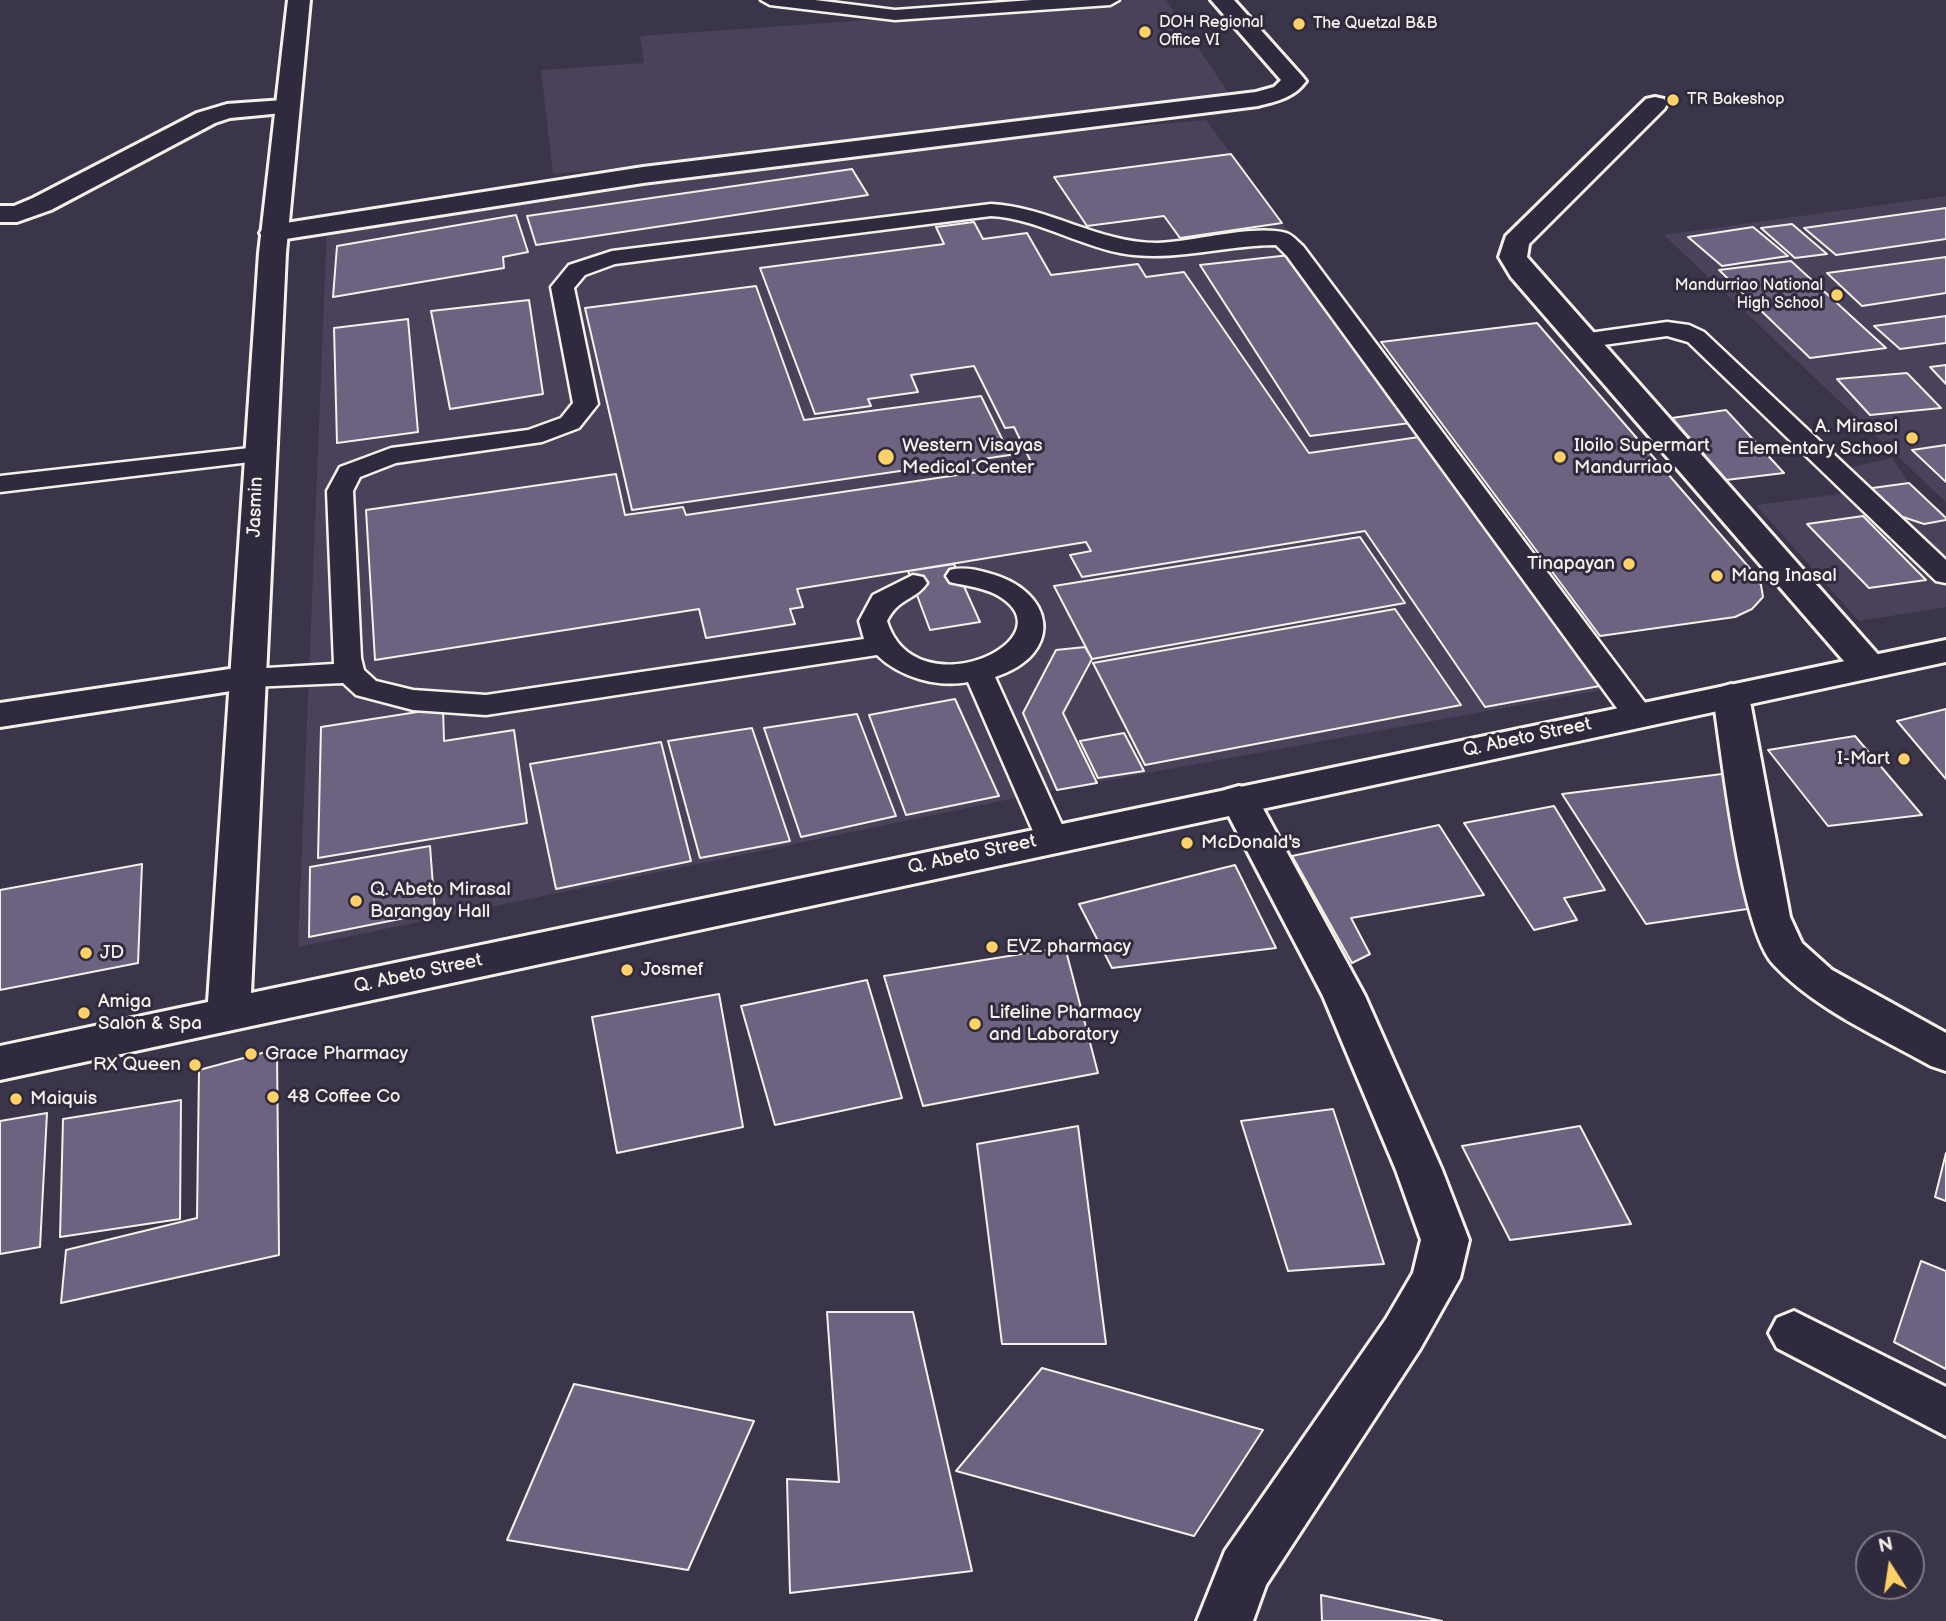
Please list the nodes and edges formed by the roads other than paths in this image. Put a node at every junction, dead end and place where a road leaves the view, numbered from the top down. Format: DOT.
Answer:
graph roads {
  1 [pos="299,0"];
  2 [pos="770,0"];
  3 [pos="1110,0"];
  4 [pos="1222,0"];
  5 [pos="1655,104"];
  6 [pos="284,107"];
  7 [pos="0,214"];
  8 [pos="272,233"];
  9 [pos="1582,341"];
  10 [pos="258,455"];
  11 [pos="0,484"];
  12 [pos="1946,575"];
  13 [pos="960,576"];
  14 [pos="913,583"];
  15 [pos="879,646"];
  16 [pos="1946,651"];
  17 [pos="1869,667"];
  18 [pos="978,671"];
  19 [pos="350,673"];
  20 [pos="250,678"];
  21 [pos="1731,696"];
  22 [pos="0,715"];
  23 [pos="1638,715"];
  24 [pos="1239,799"];
  25 [pos="1052,838"];
  26 [pos="228,1015"];
  27 [pos="1946,1054"];
  28 [pos="0,1063"];
  29 [pos="1794,1333"];
  30 [pos="1946,1413"];
  31 [pos="1225,1621"];
  1 -- 6 [label="street, Jasmin"];
  2 -- 3 [label="lane"];
  4 -- 8 [label="street"];
  5 -- 9 [label="street"];
  6 -- 7 [label="street"];
  6 -- 8 [label="street, Jasmin"];
  8 -- 10 [label="street, Jasmin"];
  9 -- 12 [label="lane"];
  9 -- 17 [label="street"];
  10 -- 11 [label="lane"];
  10 -- 20 [label="street, Jasmin"];
  13 -- 18 [label="lane"];
  14 -- 15 [label="lane"];
  15 -- 18 [label="lane"];
  15 -- 19 [label="lane"];
  16 -- 17 [label="street, Q. Abeto Street"];
  17 -- 21 [label="street, Q. Abeto Street"];
  18 -- 25 [label="lane"];
  19 -- 20 [label="lane"];
  19 -- 23 [label="lane"];
  20 -- 22 [label="street"];
  20 -- 26 [label="street, Jasmin"];
  21 -- 23 [label="street, Q. Abeto Street"];
  21 -- 27 [label="street"];
  23 -- 24 [label="street, Q. Abeto Street"];
  24 -- 25 [label="street, Q. Abeto Street"];
  24 -- 31 [label="street"];
  25 -- 26 [label="street, Q. Abeto Street"];
  26 -- 28 [label="street, Q. Abeto Street"];
  29 -- 30 [label="street"];
}
